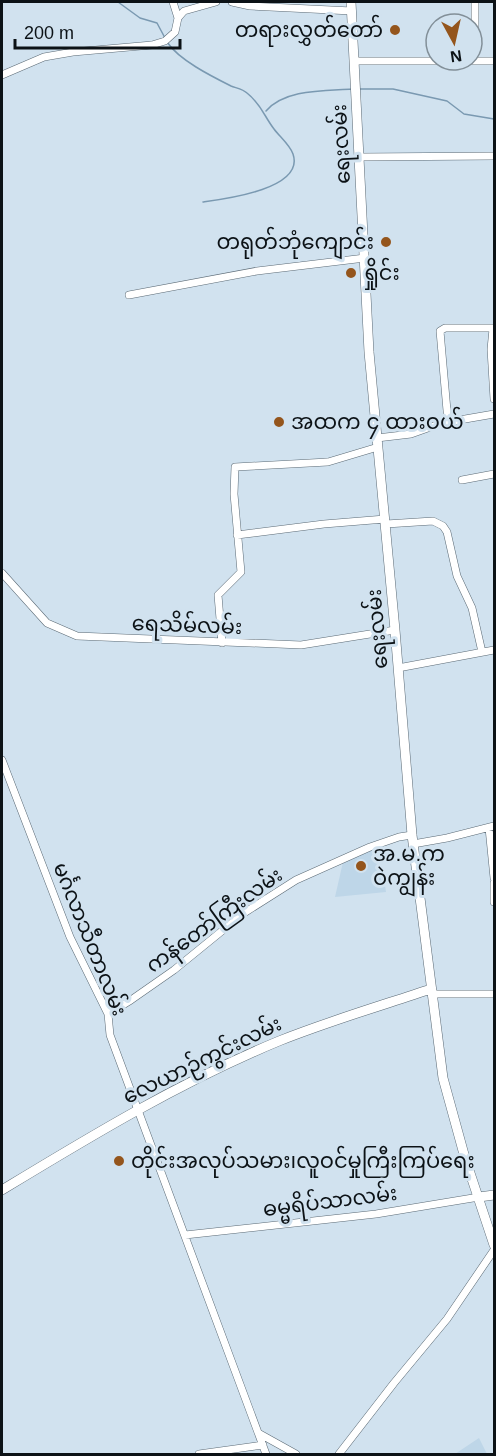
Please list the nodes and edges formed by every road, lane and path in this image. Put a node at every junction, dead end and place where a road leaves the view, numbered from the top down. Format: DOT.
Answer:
graph roads {
  1 [pos="173,2"];
  2 [pos="216,2"];
  3 [pos="232,2"];
  4 [pos="352,6"];
  5 [pos="178,18"];
  6 [pos="354,61"];
  7 [pos="424,61"];
  8 [pos="2,75"];
  9 [pos="495,156"];
  10 [pos="360,157"];
  11 [pos="365,258"];
  12 [pos="129,295"];
  13 [pos="494,329"];
  14 [pos="495,399"];
  15 [pos="495,414"];
  16 [pos="448,422"];
  17 [pos="377,443"];
  18 [pos="495,474"];
  19 [pos="462,480"];
  20 [pos="386,521"];
  21 [pos="237,534"];
  22 [pos="2,573"];
  23 [pos="395,630"];
  24 [pos="222,643"];
  25 [pos="495,650"];
  26 [pos="482,652"];
  27 [pos="398,668"];
  28 [pos="2,760"];
  29 [pos="492,827"];
  30 [pos="412,839"];
  31 [pos="495,878"];
  32 [pos="495,883"];
  33 [pos="494,902"];
  34 [pos="431,992"];
  35 [pos="495,994"];
  36 [pos="108,1014"];
  37 [pos="137,1111"];
  38 [pos="2,1190"];
  39 [pos="495,1196"];
  40 [pos="479,1197"];
  41 [pos="185,1235"];
  42 [pos="494,1245"];
  43 [pos="260,1434"];
  44 [pos="263,1445"];
  45 [pos="199,1455"];
  46 [pos="266,1455"];
  47 [pos="296,1455"];
  48 [pos="339,1455"];
  1 -- 5 [label="street"];
  2 -- 5 [label="street"];
  3 -- 4 [label="street"];
  4 -- 6 [label="street, ရေးလမ်း"];
  5 -- 8 [label="street"];
  6 -- 7 [label="street"];
  6 -- 10 [label="street, ရေးလမ်း"];
  9 -- 10 [label="street"];
  10 -- 11 [label="street, ရေးလမ်း"];
  11 -- 12 [label="street"];
  11 -- 17 [label="street, ရေးလမ်း"];
  13 -- 14 [label="street"];
  13 -- 16 [label="street"];
  15 -- 16 [label="street"];
  16 -- 17 [label="street"];
  17 -- 20 [label="street, ရေးလမ်း"];
  17 -- 21 [label="street"];
  18 -- 19 [label="street"];
  20 -- 21 [label="street"];
  20 -- 23 [label="street, ရေးလမ်း"];
  20 -- 26 [label="street"];
  21 -- 24 [label="street"];
  22 -- 24 [label="street, ရေသိမ်လမ်း"];
  23 -- 24 [label="street, ရေသိမ်လမ်း"];
  23 -- 27 [label="street, ရေးလမ်း"];
  25 -- 26 [label="street"];
  26 -- 27 [label="street"];
  27 -- 30 [label="street, ရေးလမ်း"];
  28 -- 36 [label="street, မင်္ဂလာသီတာလမ်း"];
  29 -- 30 [label="street, ကန်တော်ကြီးလမ်း"];
  29 -- 31 [label="street"];
  30 -- 34 [label="street, ရေးလမ်း"];
  30 -- 36 [label="street, ကန်တော်ကြီးလမ်း"];
  32 -- 33 [label="street"];
  34 -- 35 [label="street"];
  34 -- 37 [label="street, လေယာဉ်ကွင်းလမ်း"];
  34 -- 40 [label="street, ရေးလမ်း"];
  36 -- 37 [label="street, မင်္ဂလာသီတာလမ်း"];
  37 -- 38 [label="street, လေယာဉ်ကွင်းလမ်း"];
  37 -- 41 [label="street, မင်္ဂလာသီတာလမ်း"];
  39 -- 40 [label="street"];
  40 -- 41 [label="street, ဓမ္မရိပ်သာလမ်း"];
  40 -- 42 [label="street, ရေးလမ်း"];
  41 -- 43 [label="street, မင်္ဂလာသီတာလမ်း"];
  42 -- 48 [label="street"];
  43 -- 44 [label="street, မင်္ဂလာသီတာလမ်း"];
  43 -- 47 [label="street"];
  44 -- 45 [label="street"];
  44 -- 46 [label="street, မင်္ဂလာသီတာလမ်း"];
}
